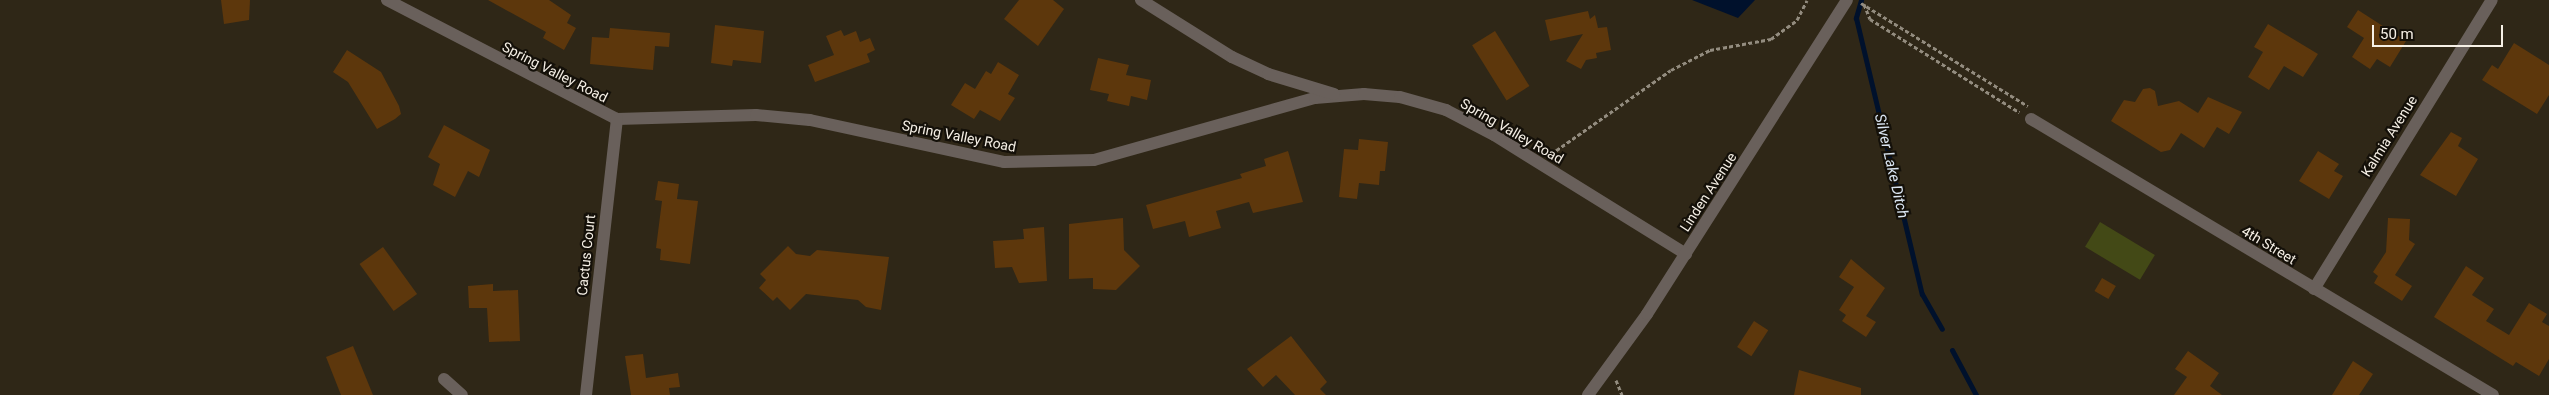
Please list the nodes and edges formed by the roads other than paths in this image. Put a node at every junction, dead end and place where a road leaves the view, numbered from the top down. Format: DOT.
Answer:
graph roads {
  1 [pos="387,0"];
  2 [pos="1141,0"];
  3 [pos="1847,0"];
  4 [pos="2492,0"];
  5 [pos="1336,95"];
  6 [pos="617,119"];
  7 [pos="2031,119"];
  8 [pos="1686,254"];
  9 [pos="2314,289"];
  10 [pos="444,380"];
  11 [pos="462,395"];
  12 [pos="586,395"];
  13 [pos="1588,395"];
  14 [pos="2493,395"];
  1 -- 6 [label="street, Spring Valley Road"];
  2 -- 5 [label="street"];
  3 -- 8 [label="street, Linden Avenue"];
  4 -- 9 [label="street, Kalmia Avenue"];
  5 -- 6 [label="street, Spring Valley Road"];
  5 -- 8 [label="street, Spring Valley Road"];
  6 -- 12 [label="street, Cactus Court"];
  7 -- 9 [label="street, 4th Street"];
  8 -- 13 [label="street, Linden Avenue"];
  9 -- 14 [label="street, 4th Street"];
  10 -- 11 [label="street"];
}
